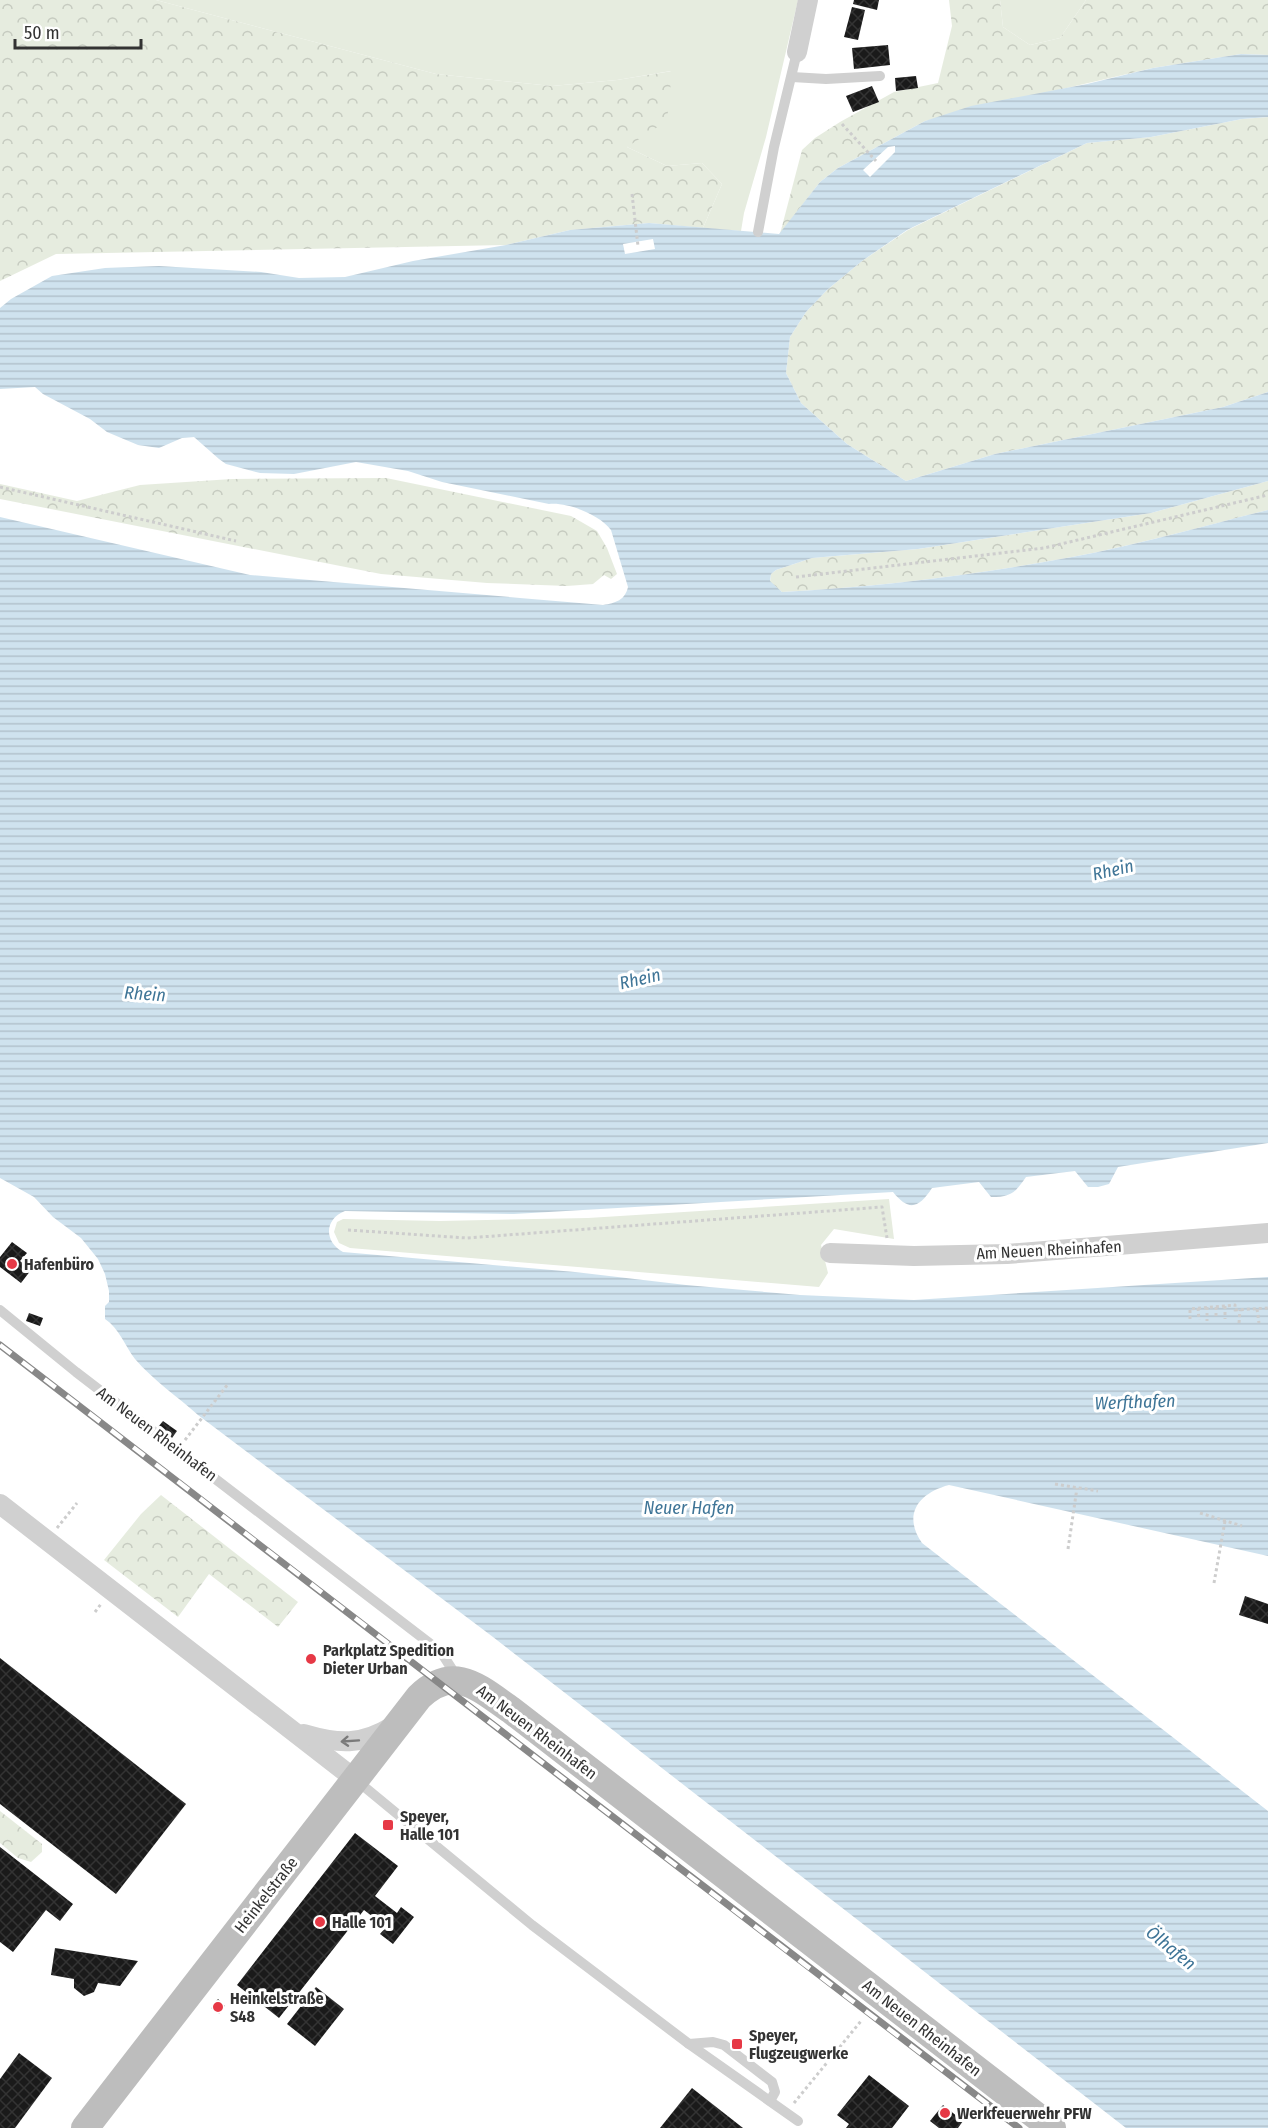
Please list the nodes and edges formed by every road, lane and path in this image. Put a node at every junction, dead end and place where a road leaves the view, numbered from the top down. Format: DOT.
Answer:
graph roads {
  1 [pos="808,0"];
  2 [pos="797,52"];
  3 [pos="880,76"];
  4 [pos="792,77"];
  5 [pos="842,124"];
  6 [pos="876,161"];
  7 [pos="632,194"];
  8 [pos="758,232"];
  9 [pos="638,246"];
  10 [pos="0,487"];
  11 [pos="1268,495"];
  12 [pos="236,541"];
  13 [pos="796,577"];
  14 [pos="348,1230"];
  15 [pos="1268,1233"];
  16 [pos="831,1253"];
  17 [pos="890,1255"];
  18 [pos="1216,1306"];
  19 [pos="1225,1306"];
  20 [pos="1206,1307"];
  21 [pos="1198,1308"];
  22 [pos="1268,1308"];
  23 [pos="1257,1309"];
  24 [pos="0,1310"];
  25 [pos="1240,1310"];
  26 [pos="1190,1318"];
  27 [pos="1225,1318"];
  28 [pos="1216,1319"];
  29 [pos="1199,1320"];
  30 [pos="1207,1321"];
  31 [pos="1239,1323"];
  32 [pos="1258,1323"];
  33 [pos="228,1384"];
  34 [pos="186,1438"];
  35 [pos="1055,1484"];
  36 [pos="1077,1488"];
  37 [pos="1098,1491"];
  38 [pos="77,1503"];
  39 [pos="0,1504"];
  40 [pos="1200,1513"];
  41 [pos="1225,1521"];
  42 [pos="1242,1526"];
  43 [pos="47,1541"];
  44 [pos="1068,1549"];
  45 [pos="1214,1583"];
  46 [pos="459,1680"];
  47 [pos="400,1721"];
  48 [pos="295,1731"];
  49 [pos="356,1780"];
  50 [pos="861,2021"];
  51 [pos="689,2044"];
  52 [pos="770,2101"];
  53 [pos="786,2114"];
  54 [pos="798,2121"];
  55 [pos="85,2128"];
  56 [pos="1052,2128"];
  1 -- 2 [label="street"];
  2 -- 4 [label="lane"];
  3 -- 4 [label="lane"];
  4 -- 8 [label="lane"];
  5 -- 6 [label="path"];
  7 -- 9 [label="path"];
  10 -- 12 [label="path"];
  11 -- 13 [label="path"];
  14 -- 17 [label="path"];
  15 -- 17 [label="street, Am Neuen Rheinhafen"];
  16 -- 17 [label="street, Am Neuen Rheinhafen"];
  18 -- 19 [label="path"];
  18 -- 20 [label="path"];
  18 -- 28 [label="path"];
  19 -- 25 [label="path"];
  19 -- 27 [label="path"];
  20 -- 21 [label="path"];
  20 -- 30 [label="path"];
  21 -- 26 [label="path"];
  21 -- 29 [label="path"];
  22 -- 23 [label="path"];
  23 -- 25 [label="path"];
  23 -- 32 [label="path"];
  24 -- 46 [label="lane, Am Neuen Rheinhafen"];
  25 -- 31 [label="path"];
  33 -- 34 [label="path"];
  35 -- 36 [label="path"];
  36 -- 37 [label="path"];
  36 -- 44 [label="path"];
  38 -- 43 [label="path"];
  39 -- 43 [label="street"];
  40 -- 41 [label="path"];
  41 -- 42 [label="path"];
  41 -- 45 [label="path"];
  43 -- 48 [label="street"];
  46 -- 47 [label="street, Heinkelstraße"];
  46 -- 56 [label="street, Am Neuen Rheinhafen"];
  47 -- 48 [label="street, one-way"];
  47 -- 49 [label="street, Heinkelstraße"];
  48 -- 49 [label="street"];
  49 -- 51 [label="lane"];
  49 -- 55 [label="street, Heinkelstraße"];
  50 -- 53 [label="path"];
  51 -- 52 [label="lane"];
  51 -- 52 [label="lane"];
  52 -- 53 [label="lane"];
  53 -- 54 [label="lane"];
}
